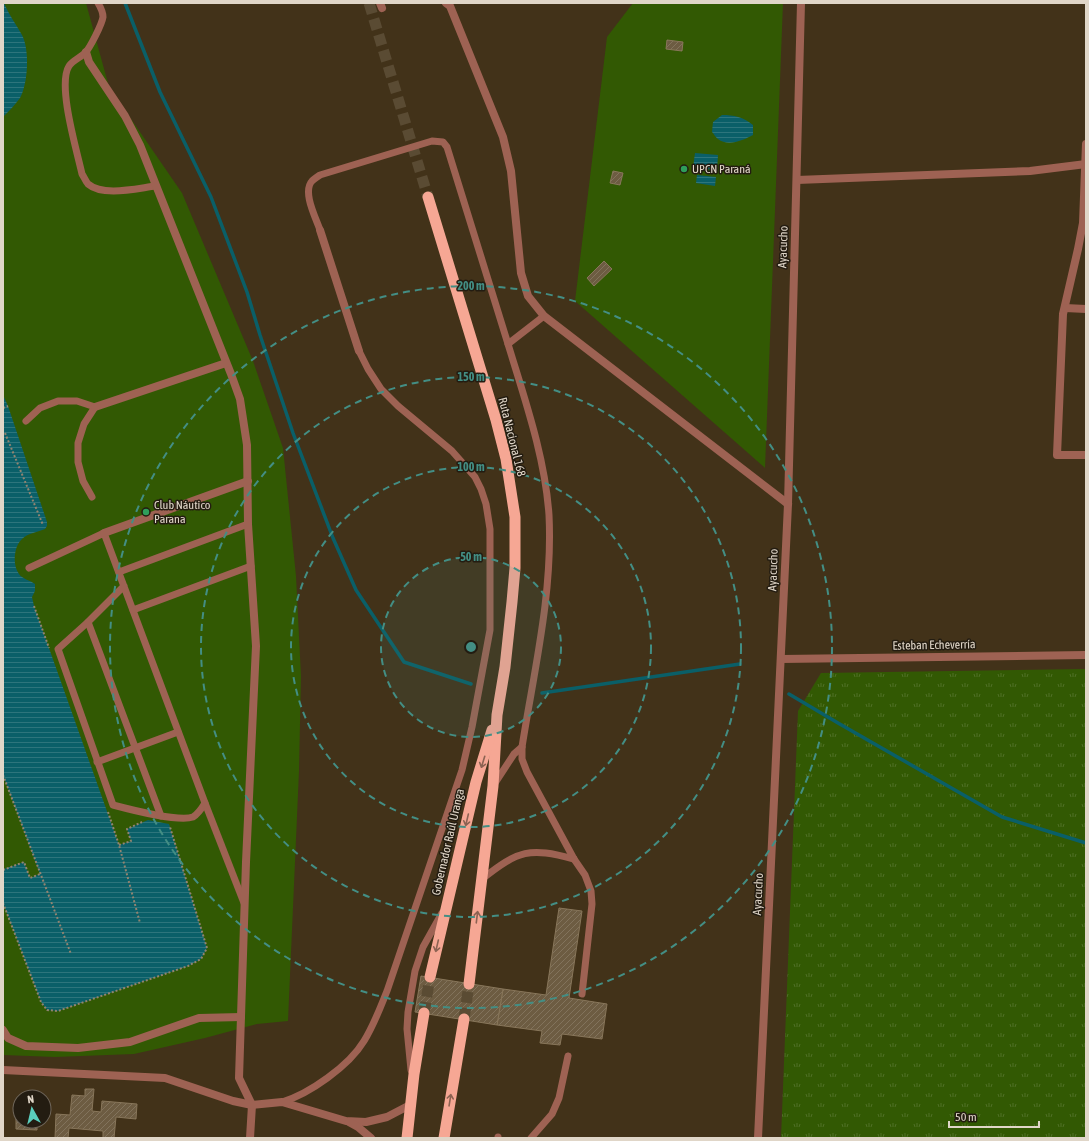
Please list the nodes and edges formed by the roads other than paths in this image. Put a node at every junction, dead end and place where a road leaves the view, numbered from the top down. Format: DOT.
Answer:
graph roads {
  1 [pos="98,3"];
  2 [pos="446,3"];
  3 [pos="801,3"];
  4 [pos="86,52"];
  5 [pos="1086,144"];
  6 [pos="1085,164"];
  7 [pos="797,180"];
  8 [pos="156,186"];
  9 [pos="428,197"];
  10 [pos="320,230"];
  11 [pos="1065,308"];
  12 [pos="1086,308"];
  13 [pos="544,316"];
  14 [pos="508,344"];
  15 [pos="359,351"];
  16 [pos="226,363"];
  17 [pos="95,407"];
  18 [pos="26,421"];
  19 [pos="1086,455"];
  20 [pos="248,481"];
  21 [pos="92,497"];
  22 [pos="788,504"];
  23 [pos="248,524"];
  24 [pos="104,533"];
  25 [pos="251,566"];
  26 [pos="29,568"];
  27 [pos="119,572"];
  28 [pos="124,586"];
  29 [pos="133,610"];
  30 [pos="88,622"];
  31 [pos="1086,655"];
  32 [pos="781,659"];
  33 [pos="504,668"];
  34 [pos="497,715"];
  35 [pos="178,732"];
  36 [pos="522,747"];
  37 [pos="135,748"];
  38 [pos="97,762"];
  39 [pos="493,786"];
  40 [pos="205,803"];
  41 [pos="161,816"];
  42 [pos="574,859"];
  43 [pos="482,879"];
  44 [pos="447,904"];
  45 [pos="244,905"];
  46 [pos="430,978"];
  47 [pos="469,984"];
  48 [pos="582,994"];
  49 [pos="424,1013"];
  50 [pos="241,1017"];
  51 [pos="464,1019"];
  52 [pos="3,1030"];
  53 [pos="568,1056"];
  54 [pos="3,1070"];
  55 [pos="413,1082"];
  56 [pos="282,1102"];
  57 [pos="252,1105"];
  58 [pos="410,1105"];
  59 [pos="346,1121"];
  60 [pos="250,1138"];
  61 [pos="371,1138"];
  62 [pos="407,1138"];
  63 [pos="444,1138"];
  64 [pos="531,1138"];
  65 [pos="758,1138"];
  1 -- 4 [label="lane"];
  2 -- 13 [label="street"];
  3 -- 7 [label="street, Ayacucho"];
  4 -- 8 [label="street"];
  4 -- 8 [label="lane"];
  5 -- 6 [label="street"];
  6 -- 7 [label="street"];
  6 -- 11 [label="street"];
  7 -- 22 [label="street, Ayacucho"];
  8 -- 16 [label="street"];
  9 -- 33 [label="highway, Ruta Nacional 168"];
  10 -- 14 [label="lane"];
  10 -- 15 [label="street"];
  11 -- 12 [label="street"];
  11 -- 19 [label="street"];
  13 -- 14 [label="lane"];
  13 -- 22 [label="street"];
  14 -- 36 [label="lane"];
  15 -- 56 [label="lane"];
  16 -- 17 [label="street"];
  16 -- 20 [label="street"];
  17 -- 18 [label="lane"];
  17 -- 21 [label="lane"];
  20 -- 23 [label="street"];
  20 -- 24 [label="street"];
  22 -- 32 [label="street, Ayacucho"];
  23 -- 25 [label="street"];
  23 -- 27 [label="lane"];
  24 -- 26 [label="lane"];
  24 -- 27 [label="lane"];
  25 -- 29 [label="lane"];
  25 -- 45 [label="street"];
  27 -- 28 [label="lane"];
  28 -- 29 [label="lane"];
  28 -- 30 [label="lane"];
  29 -- 35 [label="lane"];
  30 -- 37 [label="lane"];
  30 -- 38 [label="lane"];
  31 -- 32 [label="street, Esteban Echeverría"];
  32 -- 65 [label="street, Ayacucho"];
  33 -- 34 [label="highway, Gobernador Raúl Uranga"];
  34 -- 39 [label="highway, Gobernador Raúl Uranga"];
  34 -- 44 [label="highway, Gobernador Raúl Uranga, one-way"];
  35 -- 37 [label="lane"];
  35 -- 40 [label="lane"];
  36 -- 39 [label="lane"];
  36 -- 42 [label="lane"];
  37 -- 38 [label="lane"];
  37 -- 41 [label="lane"];
  38 -- 41 [label="lane"];
  39 -- 43 [label="highway, Gobernador Raúl Uranga"];
  40 -- 41 [label="lane"];
  40 -- 45 [label="lane"];
  42 -- 43 [label="lane"];
  42 -- 48 [label="lane"];
  47 -- 43 [label="highway, Gobernador Raúl Uranga, one-way"];
  44 -- 46 [label="highway, Gobernador Raúl Uranga, one-way"];
  44 -- 55 [label="lane"];
  45 -- 50 [label="street"];
  49 -- 55 [label="highway"];
  50 -- 52 [label="street"];
  50 -- 57 [label="street"];
  63 -- 51 [label="highway, one-way"];
  53 -- 64 [label="lane"];
  54 -- 57 [label="street"];
  55 -- 58 [label="highway"];
  56 -- 57 [label="street"];
  56 -- 59 [label="street"];
  57 -- 60 [label="street"];
  58 -- 59 [label="street"];
  58 -- 62 [label="highway"];
  59 -- 61 [label="street"];
}
